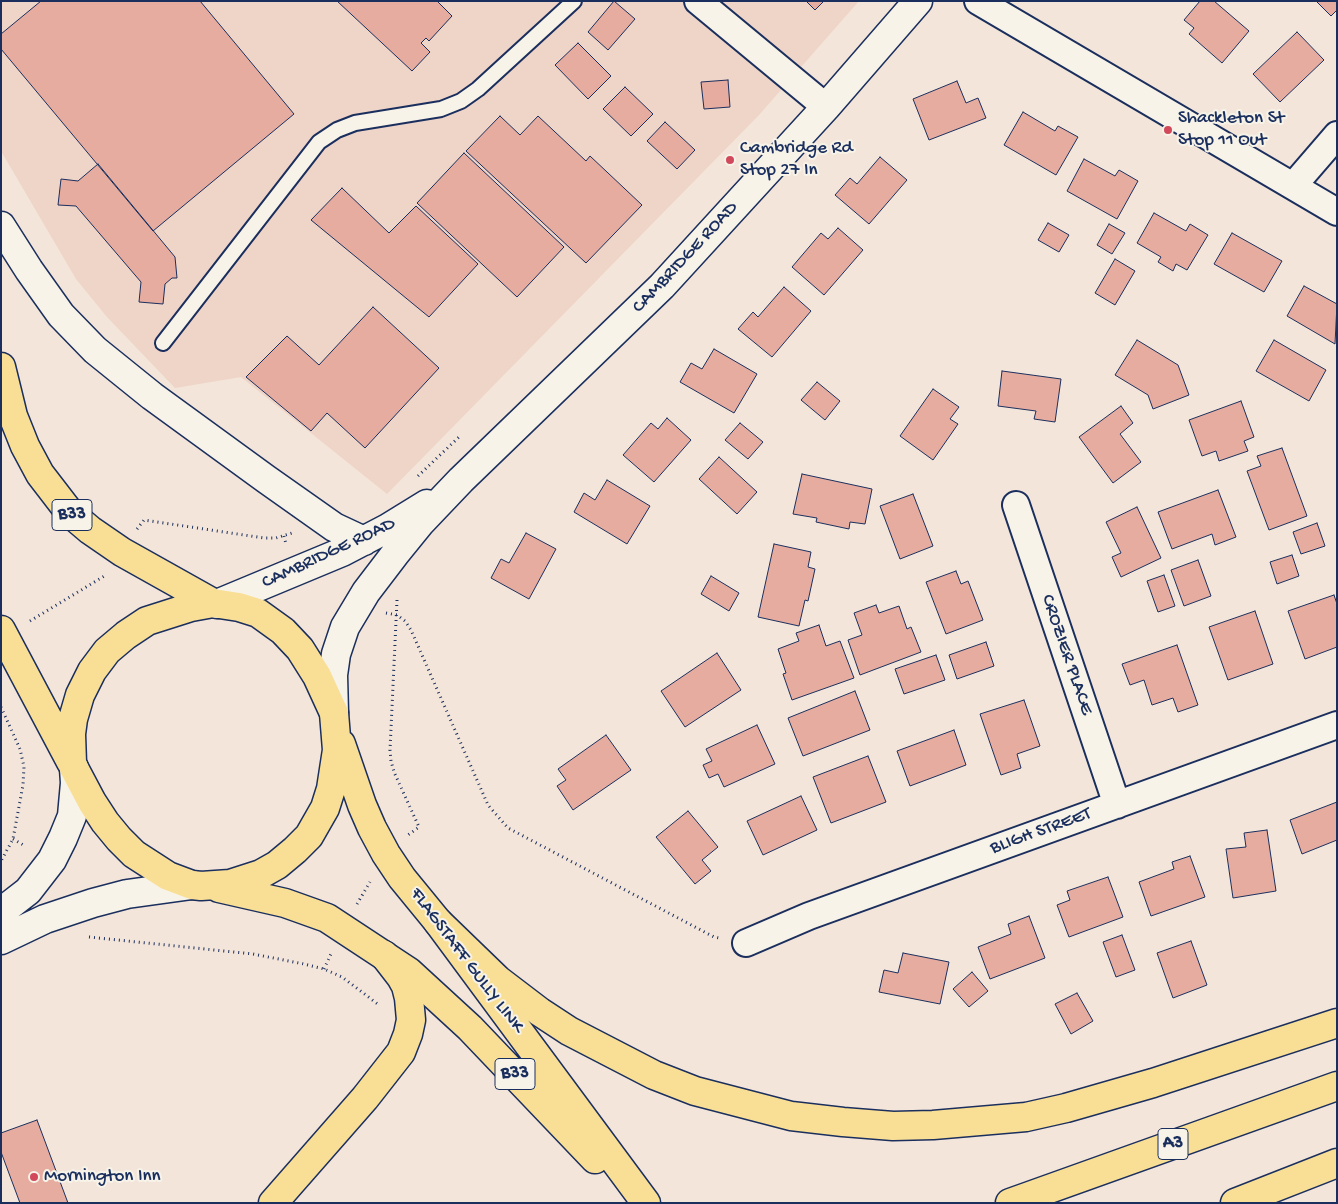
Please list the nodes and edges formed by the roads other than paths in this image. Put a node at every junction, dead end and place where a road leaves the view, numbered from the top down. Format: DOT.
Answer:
graph roads {
  1 [pos="574,1"];
  2 [pos="698,1"];
  3 [pos="918,1"];
  4 [pos="978,1"];
  5 [pos="826,107"];
  6 [pos="1337,135"];
  7 [pos="1293,186"];
  8 [pos="1337,212"];
  9 [pos="2,227"];
  10 [pos="163,343"];
  11 [pos="1,367"];
  12 [pos="461,480"];
  13 [pos="1016,505"];
  14 [pos="364,541"];
  15 [pos="215,604"];
  16 [pos="1,630"];
  17 [pos="335,720"];
  18 [pos="1337,725"];
  19 [pos="73,766"];
  20 [pos="1117,804"];
  21 [pos="202,886"];
  22 [pos="1,912"];
  23 [pos="438,922"];
  24 [pos="1,940"];
  25 [pos="746,943"];
  26 [pos="384,955"];
  27 [pos="1337,1023"];
  28 [pos="1337,1086"];
  29 [pos="1337,1163"];
  30 [pos="273,1203"];
  31 [pos="636,1203"];
  32 [pos="646,1203"];
  33 [pos="1010,1203"];
  34 [pos="1235,1203"];
  1 -- 10 [label="lane"];
  2 -- 5 [label="street"];
  3 -- 5 [label="main road, CAMBRIDGE ROAD"];
  4 -- 7 [label="street"];
  5 -- 12 [label="main road, CAMBRIDGE ROAD"];
  6 -- 7 [label="street"];
  7 -- 8 [label="street"];
  9 -- 14 [label="main road"];
  11 -- 15 [label="main road, B33"];
  12 -- 14 [label="main road, CAMBRIDGE ROAD"];
  12 -- 17 [label="main road, CAMBRIDGE ROAD"];
  13 -- 20 [label="street, CROZIER PLACE"];
  14 -- 15 [label="main road, CAMBRIDGE ROAD"];
  15 -- 17 [label="main road, B33"];
  15 -- 19 [label="main road"];
  16 -- 19 [label="main road, B33"];
  17 -- 21 [label="main road"];
  17 -- 23 [label="main road, FLAGSTAFF GULLY LINK / B33"];
  18 -- 20 [label="street, BLIGH STREET"];
  19 -- 21 [label="main road, B33"];
  19 -- 22 [label="main road"];
  20 -- 25 [label="street, BLIGH STREET"];
  21 -- 24 [label="main road"];
  21 -- 26 [label="main road, FLAGSTAFF GULLY LINK / B33"];
  23 -- 27 [label="main road"];
  23 -- 32 [label="main road, FLAGSTAFF GULLY LINK / B33"];
  26 -- 30 [label="main road"];
  26 -- 31 [label="main road, FLAGSTAFF GULLY LINK / B33"];
  28 -- 33 [label="main road, A3"];
  29 -- 34 [label="main road"];
}
